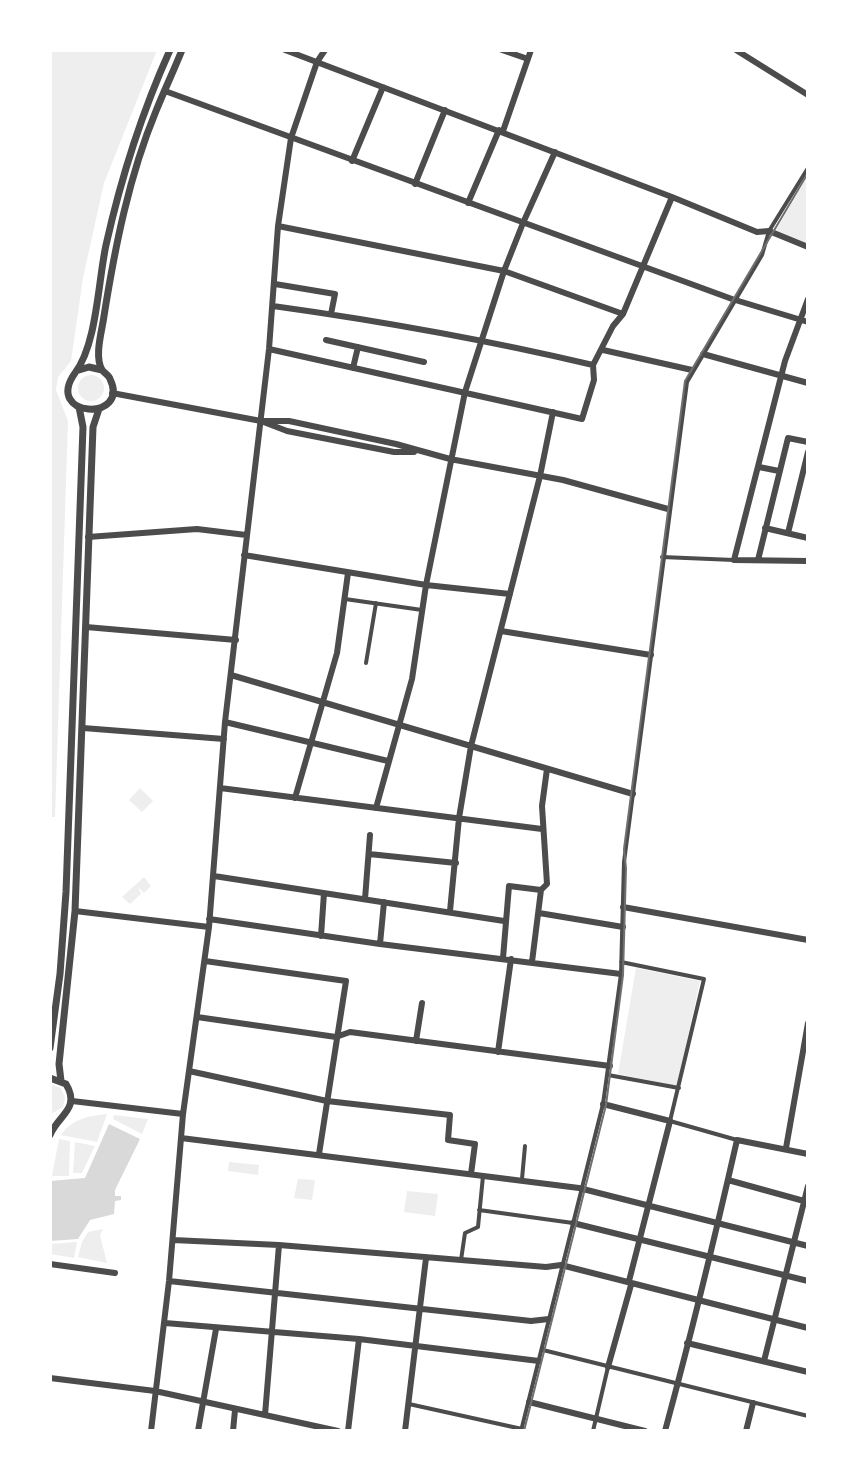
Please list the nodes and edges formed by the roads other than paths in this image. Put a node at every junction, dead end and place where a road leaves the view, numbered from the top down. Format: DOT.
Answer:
graph roads {
  1 [pos="170,50"];
  2 [pos="182,50"];
  3 [pos="285,50"];
  4 [pos="325,50"];
  5 [pos="502,50"];
  6 [pos="531,50"];
  7 [pos="736,50"];
  8 [pos="528,59"];
  9 [pos="317,62"];
  10 [pos="383,87"];
  11 [pos="165,91"];
  12 [pos="808,95"];
  13 [pos="445,110"];
  14 [pos="501,131"];
  15 [pos="291,138"];
  16 [pos="555,152"];
  17 [pos="352,161"];
  18 [pos="808,168"];
  19 [pos="415,184"];
  20 [pos="672,197"];
  21 [pos="468,203"];
  22 [pos="523,223"];
  23 [pos="278,226"];
  24 [pos="769,231"];
  25 [pos="808,247"];
  26 [pos="645,266"];
  27 [pos="504,271"];
  28 [pos="275,284"];
  29 [pos="733,299"];
  30 [pos="808,299"];
  31 [pos="273,306"];
  32 [pos="331,314"];
  33 [pos="623,314"];
  34 [pos="804,321"];
  35 [pos="481,339"];
  36 [pos="326,340"];
  37 [pos="358,347"];
  38 [pos="269,349"];
  39 [pos="603,350"];
  40 [pos="703,354"];
  41 [pos="424,362"];
  42 [pos="593,365"];
  43 [pos="353,368"];
  44 [pos="102,370"];
  45 [pos="692,370"];
  46 [pos="77,371"];
  47 [pos="782,375"];
  48 [pos="808,383"];
  49 [pos="465,392"];
  50 [pos="112,393"];
  51 [pos="79,407"];
  52 [pos="99,409"];
  53 [pos="553,412"];
  54 [pos="261,421"];
  55 [pos="808,442"];
  56 [pos="808,452"];
  57 [pos="450,459"];
  58 [pos="759,467"];
  59 [pos="779,471"];
  60 [pos="540,476"];
  61 [pos="668,509"];
  62 [pos="765,528"];
  63 [pos="788,533"];
  64 [pos="246,535"];
  65 [pos="88,537"];
  66 [pos="808,538"];
  67 [pos="244,555"];
  68 [pos="662,557"];
  69 [pos="734,560"];
  70 [pos="758,560"];
  71 [pos="808,561"];
  72 [pos="348,573"];
  73 [pos="426,585"];
  74 [pos="510,594"];
  75 [pos="344,599"];
  76 [pos="376,603"];
  77 [pos="422,610"];
  78 [pos="86,627"];
  79 [pos="501,631"];
  80 [pos="236,640"];
  81 [pos="651,655"];
  82 [pos="366,663"];
  83 [pos="231,675"];
  84 [pos="321,701"];
  85 [pos="225,722"];
  86 [pos="399,724"];
  87 [pos="83,728"];
  88 [pos="224,739"];
  89 [pos="309,740"];
  90 [pos="471,746"];
  91 [pos="388,761"];
  92 [pos="547,769"];
  93 [pos="220,788"];
  94 [pos="633,794"];
  95 [pos="295,798"];
  96 [pos="376,808"];
  97 [pos="459,818"];
  98 [pos="542,829"];
  99 [pos="370,835"];
  100 [pos="369,854"];
  101 [pos="456,863"];
  102 [pos="214,876"];
  103 [pos="541,890"];
  104 [pos="324,893"];
  105 [pos="365,899"];
  106 [pos="384,902"];
  107 [pos="623,907"];
  108 [pos="75,911"];
  109 [pos="450,911"];
  110 [pos="539,913"];
  111 [pos="504,921"];
  112 [pos="209,923"];
  113 [pos="623,927"];
  114 [pos="321,936"];
  115 [pos="808,940"];
  116 [pos="380,944"];
  117 [pos="507,959"];
  118 [pos="205,961"];
  119 [pos="532,962"];
  120 [pos="621,962"];
  121 [pos="621,974"];
  122 [pos="422,1003"];
  123 [pos="197,1017"];
  124 [pos="808,1023"];
  125 [pos="336,1037"];
  126 [pos="416,1041"];
  127 [pos="50,1048"];
  128 [pos="498,1052"];
  129 [pos="610,1066"];
  130 [pos="189,1071"];
  131 [pos="608,1075"];
  132 [pos="50,1078"];
  133 [pos="61,1081"];
  134 [pos="679,1088"];
  135 [pos="72,1101"];
  136 [pos="327,1101"];
  137 [pos="603,1104"];
  138 [pos="183,1114"];
  139 [pos="54,1121"];
  140 [pos="670,1121"];
  141 [pos="50,1135"];
  142 [pos="181,1138"];
  143 [pos="737,1140"];
  144 [pos="525,1146"];
  145 [pos="786,1148"];
  146 [pos="319,1154"];
  147 [pos="808,1154"];
  148 [pos="471,1174"];
  149 [pos="483,1176"];
  150 [pos="522,1179"];
  151 [pos="728,1180"];
  152 [pos="808,1186"];
  153 [pos="580,1188"];
  154 [pos="804,1201"];
  155 [pos="648,1205"];
  156 [pos="479,1210"];
  157 [pos="717,1222"];
  158 [pos="573,1223"];
  159 [pos="641,1239"];
  160 [pos="173,1240"];
  161 [pos="793,1243"];
  162 [pos="279,1245"];
  163 [pos="808,1246"];
  164 [pos="709,1256"];
  165 [pos="426,1258"];
  166 [pos="461,1260"];
  167 [pos="50,1264"];
  168 [pos="563,1265"];
  169 [pos="115,1273"];
  170 [pos="785,1276"];
  171 [pos="169,1281"];
  172 [pos="808,1281"];
  173 [pos="630,1283"];
  174 [pos="275,1294"];
  175 [pos="697,1299"];
  176 [pos="421,1307"];
  177 [pos="549,1319"];
  178 [pos="774,1319"];
  179 [pos="165,1323"];
  180 [pos="808,1328"];
  181 [pos="216,1329"];
  182 [pos="273,1331"];
  183 [pos="359,1339"];
  184 [pos="687,1343"];
  185 [pos="417,1345"];
  186 [pos="542,1350"];
  187 [pos="539,1361"];
  188 [pos="764,1361"];
  189 [pos="608,1367"];
  190 [pos="808,1372"];
  191 [pos="50,1378"];
  192 [pos="677,1386"];
  193 [pos="155,1391"];
  194 [pos="203,1400"];
  195 [pos="529,1402"];
  196 [pos="753,1403"];
  197 [pos="409,1404"];
  198 [pos="235,1410"];
  199 [pos="265,1415"];
  200 [pos="808,1416"];
  201 [pos="596,1418"];
  202 [pos="522,1430"];
  203 [pos="151,1431"];
  204 [pos="198,1431"];
  205 [pos="233,1431"];
  206 [pos="338,1431"];
  207 [pos="348,1431"];
  208 [pos="405,1431"];
  209 [pos="593,1431"];
  210 [pos="645,1431"];
  211 [pos="665,1431"];
  212 [pos="746,1431"];
  1 -- 46 [label="street"];
  2 -- 11 [label="street"];
  3 -- 9 [label="street"];
  4 -- 9 [label="street"];
  5 -- 8 [label="street"];
  6 -- 8 [label="street"];
  7 -- 12 [label="street"];
  8 -- 14 [label="street"];
  9 -- 10 [label="street"];
  9 -- 15 [label="street"];
  10 -- 13 [label="street"];
  10 -- 17 [label="street"];
  11 -- 15 [label="street"];
  11 -- 44 [label="street"];
  13 -- 14 [label="street"];
  13 -- 19 [label="street"];
  14 -- 16 [label="street"];
  14 -- 21 [label="street"];
  15 -- 17 [label="street"];
  15 -- 23 [label="street"];
  16 -- 20 [label="street"];
  16 -- 22 [label="street"];
  17 -- 19 [label="street"];
  18 -- 24 [label="street"];
  19 -- 21 [label="street"];
  20 -- 24 [label="street"];
  20 -- 26 [label="street"];
  21 -- 22 [label="street"];
  22 -- 26 [label="street"];
  22 -- 27 [label="street"];
  23 -- 27 [label="street"];
  23 -- 28 [label="street"];
  24 -- 25 [label="street"];
  24 -- 29 [label="street"];
  26 -- 29 [label="street"];
  26 -- 33 [label="street"];
  27 -- 33 [label="street"];
  27 -- 35 [label="street"];
  28 -- 31 [label="street"];
  28 -- 32 [label="street"];
  29 -- 34 [label="street"];
  29 -- 40 [label="street"];
  30 -- 34 [label="street"];
  31 -- 32 [label="street"];
  31 -- 38 [label="street"];
  32 -- 35 [label="street"];
  33 -- 39 [label="street"];
  34 -- 47 [label="street"];
  35 -- 42 [label="street"];
  35 -- 49 [label="street"];
  36 -- 37 [label="street"];
  37 -- 41 [label="street"];
  37 -- 43 [label="street"];
  38 -- 43 [label="street"];
  38 -- 54 [label="street"];
  39 -- 42 [label="street"];
  39 -- 45 [label="street"];
  40 -- 45 [label="street"];
  40 -- 47 [label="street"];
  42 -- 53 [label="street"];
  43 -- 49 [label="street"];
  44 -- 46 [label="street"];
  44 -- 50 [label="street"];
  45 -- 61 [label="street"];
  46 -- 51 [label="street"];
  47 -- 48 [label="street"];
  47 -- 58 [label="street"];
  49 -- 53 [label="street"];
  49 -- 57 [label="street"];
  50 -- 52 [label="street"];
  50 -- 54 [label="street"];
  51 -- 52 [label="street"];
  51 -- 127 [label="street"];
  52 -- 65 [label="street"];
  53 -- 60 [label="street"];
  54 -- 57 [label="street"];
  54 -- 64 [label="street"];
  55 -- 59 [label="street"];
  56 -- 63 [label="street"];
  57 -- 60 [label="street"];
  57 -- 73 [label="street"];
  58 -- 59 [label="street"];
  58 -- 69 [label="street"];
  59 -- 62 [label="street"];
  60 -- 61 [label="street"];
  60 -- 74 [label="street"];
  61 -- 68 [label="street"];
  62 -- 63 [label="street"];
  62 -- 70 [label="street"];
  63 -- 66 [label="street"];
  64 -- 65 [label="street"];
  64 -- 67 [label="street"];
  65 -- 78 [label="street"];
  67 -- 72 [label="street"];
  67 -- 80 [label="street"];
  68 -- 69 [label="street"];
  68 -- 81 [label="street"];
  69 -- 70 [label="street"];
  70 -- 71 [label="street"];
  72 -- 73 [label="street"];
  72 -- 75 [label="street"];
  73 -- 74 [label="street"];
  73 -- 77 [label="street"];
  74 -- 79 [label="street"];
  75 -- 76 [label="street"];
  75 -- 84 [label="street"];
  76 -- 77 [label="street"];
  76 -- 82 [label="street"];
  77 -- 86 [label="street"];
  78 -- 80 [label="street"];
  78 -- 87 [label="street"];
  79 -- 81 [label="street"];
  79 -- 90 [label="street"];
  80 -- 83 [label="street"];
  81 -- 94 [label="street"];
  83 -- 84 [label="street"];
  83 -- 85 [label="street"];
  84 -- 86 [label="street"];
  84 -- 89 [label="street"];
  85 -- 88 [label="street"];
  85 -- 89 [label="street"];
  86 -- 90 [label="street"];
  86 -- 91 [label="street"];
  87 -- 88 [label="street"];
  87 -- 108 [label="street"];
  88 -- 93 [label="street"];
  89 -- 91 [label="street"];
  89 -- 95 [label="street"];
  90 -- 92 [label="street"];
  90 -- 97 [label="street"];
  91 -- 96 [label="street"];
  92 -- 94 [label="street"];
  92 -- 98 [label="street"];
  93 -- 95 [label="street"];
  93 -- 102 [label="street"];
  94 -- 107 [label="street"];
  95 -- 96 [label="street"];
  96 -- 97 [label="street"];
  97 -- 98 [label="street"];
  97 -- 101 [label="street"];
  98 -- 103 [label="street"];
  99 -- 100 [label="street"];
  100 -- 101 [label="street"];
  100 -- 105 [label="street"];
  101 -- 109 [label="street"];
  102 -- 104 [label="street"];
  102 -- 112 [label="street"];
  103 -- 110 [label="street"];
  103 -- 111 [label="street"];
  104 -- 105 [label="street"];
  104 -- 114 [label="street"];
  105 -- 106 [label="street"];
  106 -- 109 [label="street"];
  106 -- 116 [label="street"];
  107 -- 113 [label="street"];
  107 -- 115 [label="street"];
  108 -- 112 [label="street"];
  108 -- 133 [label="street"];
  109 -- 111 [label="street"];
  110 -- 113 [label="street"];
  110 -- 119 [label="street"];
  111 -- 117 [label="street"];
  112 -- 114 [label="street"];
  112 -- 118 [label="street"];
  113 -- 120 [label="street"];
  114 -- 116 [label="street"];
  116 -- 117 [label="street"];
  117 -- 119 [label="street"];
  117 -- 128 [label="street"];
  118 -- 123 [label="street"];
  118 -- 125 [label="street"];
  119 -- 121 [label="street"];
  120 -- 121 [label="street"];
  120 -- 134 [label="street"];
  121 -- 129 [label="street"];
  122 -- 126 [label="street"];
  123 -- 125 [label="street"];
  123 -- 130 [label="street"];
  124 -- 145 [label="street"];
  125 -- 126 [label="street"];
  125 -- 136 [label="street"];
  126 -- 128 [label="street"];
  128 -- 129 [label="street"];
  129 -- 131 [label="street"];
  130 -- 136 [label="street"];
  130 -- 138 [label="street"];
  131 -- 134 [label="street"];
  131 -- 137 [label="street"];
  132 -- 133 [label="street"];
  133 -- 135 [label="street"];
  134 -- 140 [label="street"];
  135 -- 138 [label="street"];
  135 -- 139 [label="street"];
  136 -- 146 [label="street"];
  136 -- 148 [label="street"];
  137 -- 140 [label="street"];
  137 -- 153 [label="street"];
  138 -- 142 [label="street"];
  139 -- 141 [label="street"];
  140 -- 143 [label="street"];
  140 -- 155 [label="street"];
  142 -- 146 [label="street"];
  142 -- 160 [label="street"];
  143 -- 145 [label="street"];
  143 -- 151 [label="street"];
  144 -- 150 [label="street"];
  145 -- 147 [label="street"];
  146 -- 148 [label="street"];
  148 -- 149 [label="street"];
  149 -- 150 [label="street"];
  149 -- 156 [label="street"];
  150 -- 153 [label="street"];
  151 -- 154 [label="street"];
  151 -- 157 [label="street"];
  152 -- 154 [label="street"];
  153 -- 155 [label="street"];
  153 -- 158 [label="street"];
  154 -- 161 [label="street"];
  155 -- 157 [label="street"];
  155 -- 159 [label="street"];
  156 -- 158 [label="street"];
  156 -- 166 [label="street"];
  157 -- 161 [label="street"];
  157 -- 164 [label="street"];
  158 -- 159 [label="street"];
  158 -- 168 [label="street"];
  159 -- 164 [label="street"];
  159 -- 173 [label="street"];
  160 -- 162 [label="street"];
  160 -- 171 [label="street"];
  161 -- 163 [label="street"];
  161 -- 170 [label="street"];
  162 -- 165 [label="street"];
  162 -- 174 [label="street"];
  164 -- 170 [label="street"];
  164 -- 175 [label="street"];
  165 -- 166 [label="street"];
  165 -- 176 [label="street"];
  166 -- 168 [label="street"];
  167 -- 169 [label="street"];
  168 -- 173 [label="street"];
  168 -- 177 [label="street"];
  170 -- 172 [label="street"];
  170 -- 178 [label="street"];
  171 -- 174 [label="street"];
  171 -- 179 [label="street"];
  173 -- 175 [label="street"];
  173 -- 189 [label="street"];
  174 -- 176 [label="street"];
  174 -- 182 [label="street"];
  175 -- 178 [label="street"];
  175 -- 184 [label="street"];
  176 -- 177 [label="street"];
  176 -- 185 [label="street"];
  177 -- 186 [label="street"];
  178 -- 180 [label="street"];
  178 -- 188 [label="street"];
  179 -- 181 [label="street"];
  179 -- 193 [label="street"];
  181 -- 182 [label="street"];
  181 -- 194 [label="street"];
  182 -- 183 [label="street"];
  182 -- 199 [label="street"];
  183 -- 185 [label="street"];
  183 -- 207 [label="street"];
  184 -- 188 [label="street"];
  184 -- 192 [label="street"];
  185 -- 187 [label="street"];
  185 -- 197 [label="street"];
  186 -- 187 [label="street"];
  186 -- 189 [label="street"];
  187 -- 195 [label="street"];
  188 -- 190 [label="street"];
  189 -- 192 [label="street"];
  189 -- 201 [label="street"];
  191 -- 193 [label="street"];
  192 -- 196 [label="street"];
  192 -- 211 [label="street"];
  193 -- 194 [label="street"];
  193 -- 203 [label="street"];
  194 -- 198 [label="street"];
  194 -- 204 [label="street"];
  195 -- 201 [label="street"];
  195 -- 202 [label="street"];
  196 -- 200 [label="street"];
  196 -- 212 [label="street"];
  197 -- 202 [label="street"];
  197 -- 208 [label="street"];
  198 -- 199 [label="street"];
  198 -- 205 [label="street"];
  199 -- 206 [label="street"];
  201 -- 209 [label="street"];
  201 -- 210 [label="street"];
}
